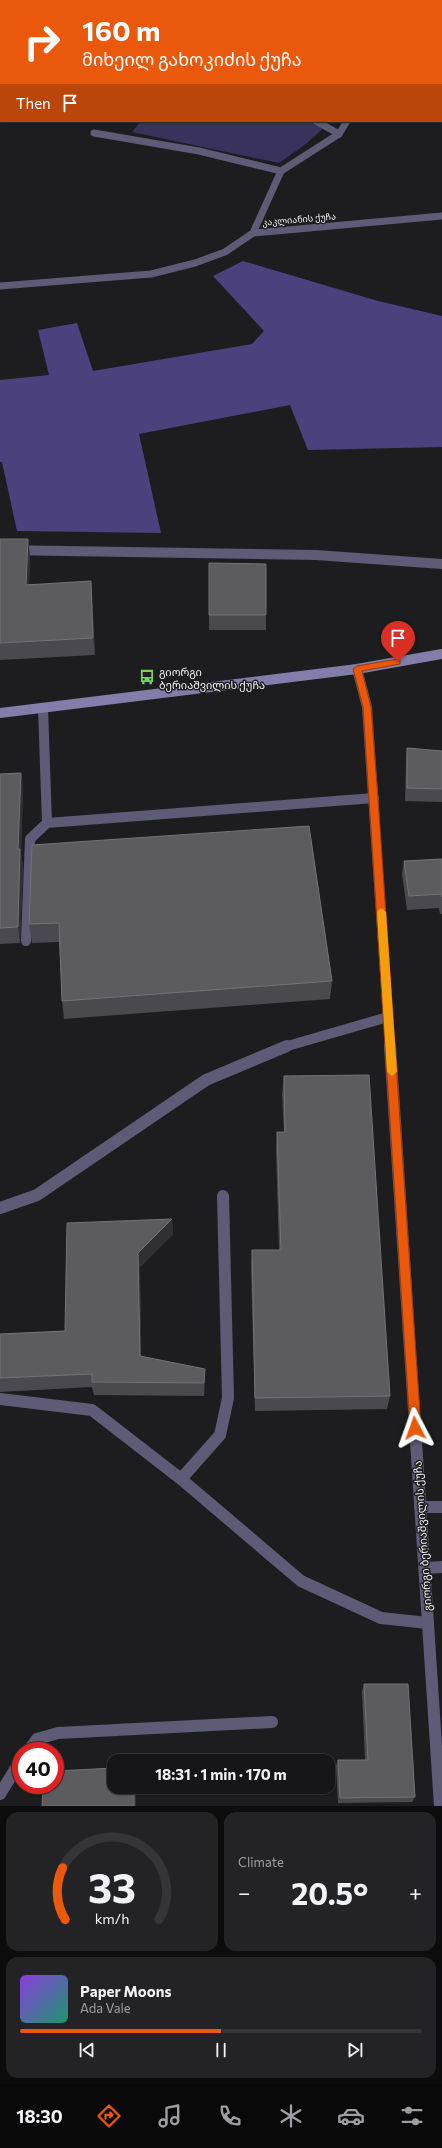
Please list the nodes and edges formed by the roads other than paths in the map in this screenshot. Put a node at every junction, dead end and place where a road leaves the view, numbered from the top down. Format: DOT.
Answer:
graph roads {
  1 [pos="318,122"];
  2 [pos="346,122"];
  3 [pos="94,133"];
  4 [pos="339,134"];
  5 [pos="281,171"];
  6 [pos="442,216"];
  7 [pos="253,233"];
  8 [pos="0,286"];
  9 [pos="0,550"];
  10 [pos="442,564"];
  11 [pos="442,654"];
  12 [pos="357,669"];
  13 [pos="43,708"];
  14 [pos="0,713"];
  15 [pos="374,798"];
  16 [pos="47,823"];
  17 [pos="26,941"];
  18 [pos="388,1017"];
  19 [pos="222,1196"];
  20 [pos="0,1208"];
  21 [pos="0,1399"];
  22 [pos="181,1479"];
  23 [pos="420,1507"];
  24 [pos="442,1507"];
  25 [pos="425,1568"];
  26 [pos="442,1568"];
  27 [pos="428,1623"];
  28 [pos="272,1722"];
  29 [pos="35,1742"];
  30 [pos="12,1775"];
  31 [pos="0,1794"];
  32 [pos="440,1806"];
  1 -- 4 [label="street"];
  2 -- 4 [label="street"];
  3 -- 5 [label="street"];
  4 -- 5 [label="street"];
  5 -- 7 [label="street"];
  6 -- 7 [label="street, კაკლიანის ქუჩა"];
  7 -- 8 [label="street, კაკლიანის ქუჩა"];
  9 -- 10 [label="street"];
  11 -- 12 [label="main road"];
  12 -- 13 [label="main road"];
  12 -- 15 [label="street, გიორგი ბერიაშვილის ქუჩა"];
  13 -- 14 [label="main road"];
  13 -- 16 [label="street"];
  15 -- 16 [label="street"];
  15 -- 18 [label="street, გიორგი ბერიაშვილის ქუჩა"];
  16 -- 17 [label="street"];
  18 -- 20 [label="street"];
  18 -- 23 [label="street, გიორგი ბერიაშვილის ქუჩა"];
  19 -- 22 [label="street"];
  21 -- 22 [label="street"];
  22 -- 27 [label="street"];
  23 -- 24 [label="street"];
  23 -- 25 [label="street, გიორგი ბერიაშვილის ქუჩა"];
  25 -- 26 [label="street"];
  25 -- 27 [label="street, გიორგი ბერიაშვილის ქუჩა"];
  27 -- 32 [label="street, გიორგი ბერიაშვილის ქუჩა"];
  28 -- 29 [label="street"];
  30 -- 31 [label="street"];
}
